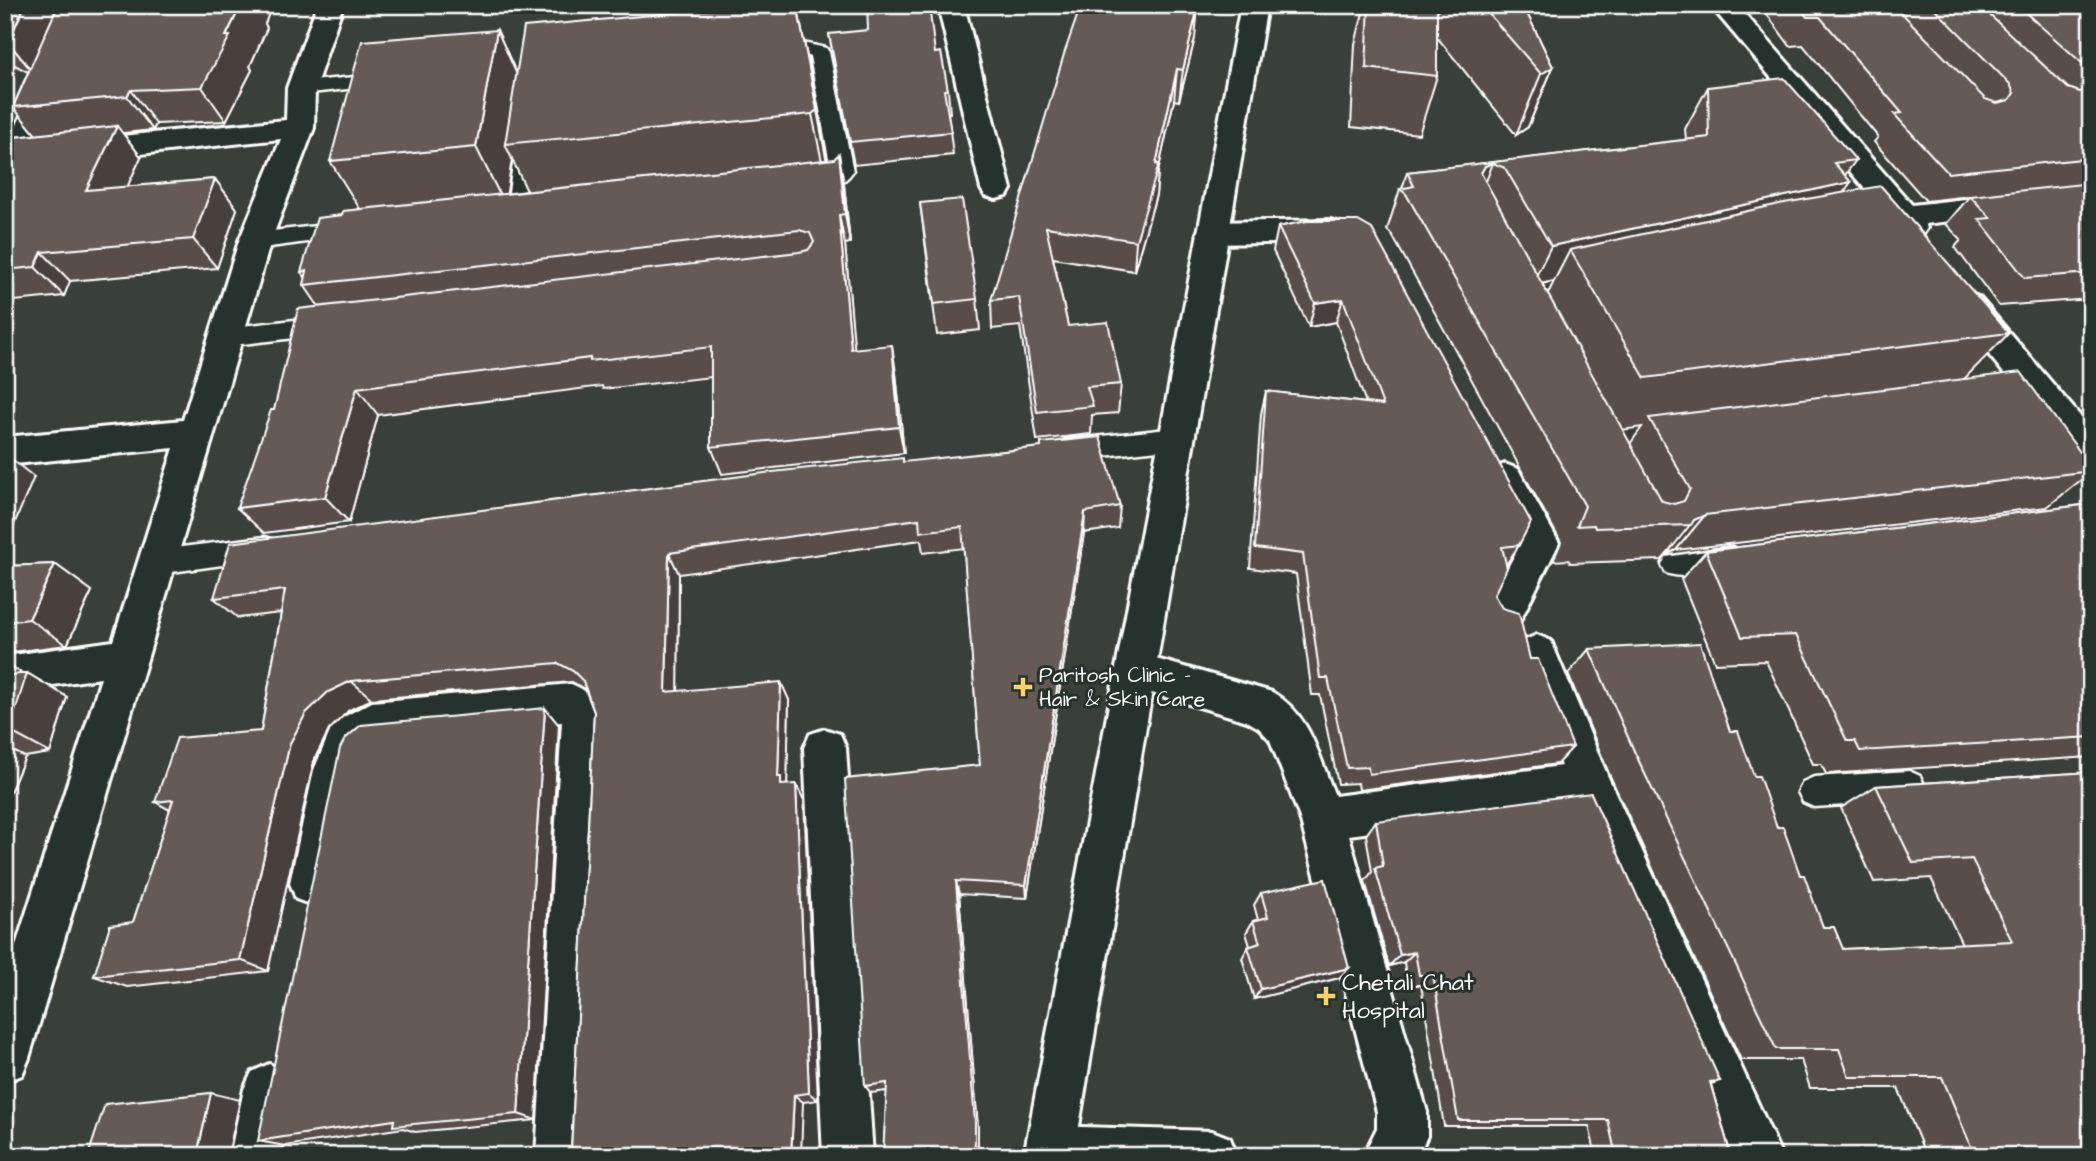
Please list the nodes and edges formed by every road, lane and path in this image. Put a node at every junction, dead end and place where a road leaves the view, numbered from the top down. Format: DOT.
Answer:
graph roads {
  1 [pos="83,5"];
  2 [pos="330,5"];
  3 [pos="951,5"];
  4 [pos="1254,5"];
  5 [pos="1723,5"];
  6 [pos="750,54"];
  7 [pos="411,78"];
  8 [pos="301,88"];
  9 [pos="531,117"];
  10 [pos="300,128"];
  11 [pos="790,185"];
  12 [pos="996,189"];
  13 [pos="2091,195"];
  14 [pos="544,211"];
  15 [pos="517,213"];
  16 [pos="491,216"];
  17 [pos="1893,219"];
  18 [pos="372,228"];
  19 [pos="1213,233"];
  20 [pos="1361,234"];
  21 [pos="255,241"];
  22 [pos="1920,249"];
  23 [pos="1945,279"];
  24 [pos="358,321"];
  25 [pos="225,337"];
  26 [pos="2035,398"];
  27 [pos="2091,406"];
  28 [pos="196,432"];
  29 [pos="1177,438"];
  30 [pos="1488,447"];
  31 [pos="5,451"];
  32 [pos="1038,453"];
  33 [pos="2091,454"];
  34 [pos="290,545"];
  35 [pos="1758,555"];
  36 [pos="157,562"];
  37 [pos="1676,565"];
  38 [pos="1504,613"];
  39 [pos="1537,653"];
  40 [pos="127,657"];
  41 [pos="1135,671"];
  42 [pos="5,674"];
  43 [pos="825,748"];
  44 [pos="1589,783"];
  45 [pos="1939,783"];
  46 [pos="1814,792"];
  47 [pos="1322,818"];
  48 [pos="303,924"];
  49 [pos="278,1047"];
  50 [pos="5,1058"];
  51 [pos="1049,1153"];
  52 [pos="255,1156"];
  53 [pos="561,1156"];
  54 [pos="848,1156"];
  55 [pos="1212,1156"];
  56 [pos="1388,1156"];
  57 [pos="1757,1156"];
  1 -- 10 [label="street"];
  2 -- 8 [label="street"];
  3 -- 12 [label="street"];
  4 -- 19 [label="street"];
  5 -- 17 [label="street"];
  6 -- 11 [label="lane"];
  7 -- 8 [label="lane"];
  8 -- 10 [label="street"];
  9 -- 15 [label="lane"];
  10 -- 21 [label="street"];
  13 -- 17 [label="street"];
  14 -- 15 [label="lane"];
  15 -- 16 [label="lane"];
  17 -- 22 [label="street"];
  18 -- 21 [label="lane"];
  19 -- 20 [label="street"];
  19 -- 29 [label="street"];
  21 -- 25 [label="street"];
  23 -- 26 [label="street"];
  24 -- 25 [label="lane"];
  25 -- 28 [label="street"];
  26 -- 27 [label="street"];
  26 -- 33 [label="street"];
  28 -- 31 [label="street"];
  28 -- 36 [label="street"];
  29 -- 32 [label="lane"];
  29 -- 41 [label="street"];
  30 -- 38 [label="street"];
  34 -- 36 [label="lane"];
  35 -- 37 [label="lane"];
  36 -- 40 [label="street"];
  39 -- 44 [label="street"];
  40 -- 42 [label="street"];
  40 -- 50 [label="street"];
  41 -- 47 [label="street"];
  41 -- 51 [label="street"];
  43 -- 54 [label="street"];
  44 -- 47 [label="street"];
  44 -- 57 [label="street"];
  45 -- 46 [label="lane"];
  47 -- 56 [label="street"];
  48 -- 53 [label="street"];
  49 -- 52 [label="street"];
  51 -- 55 [label="street"];
}
